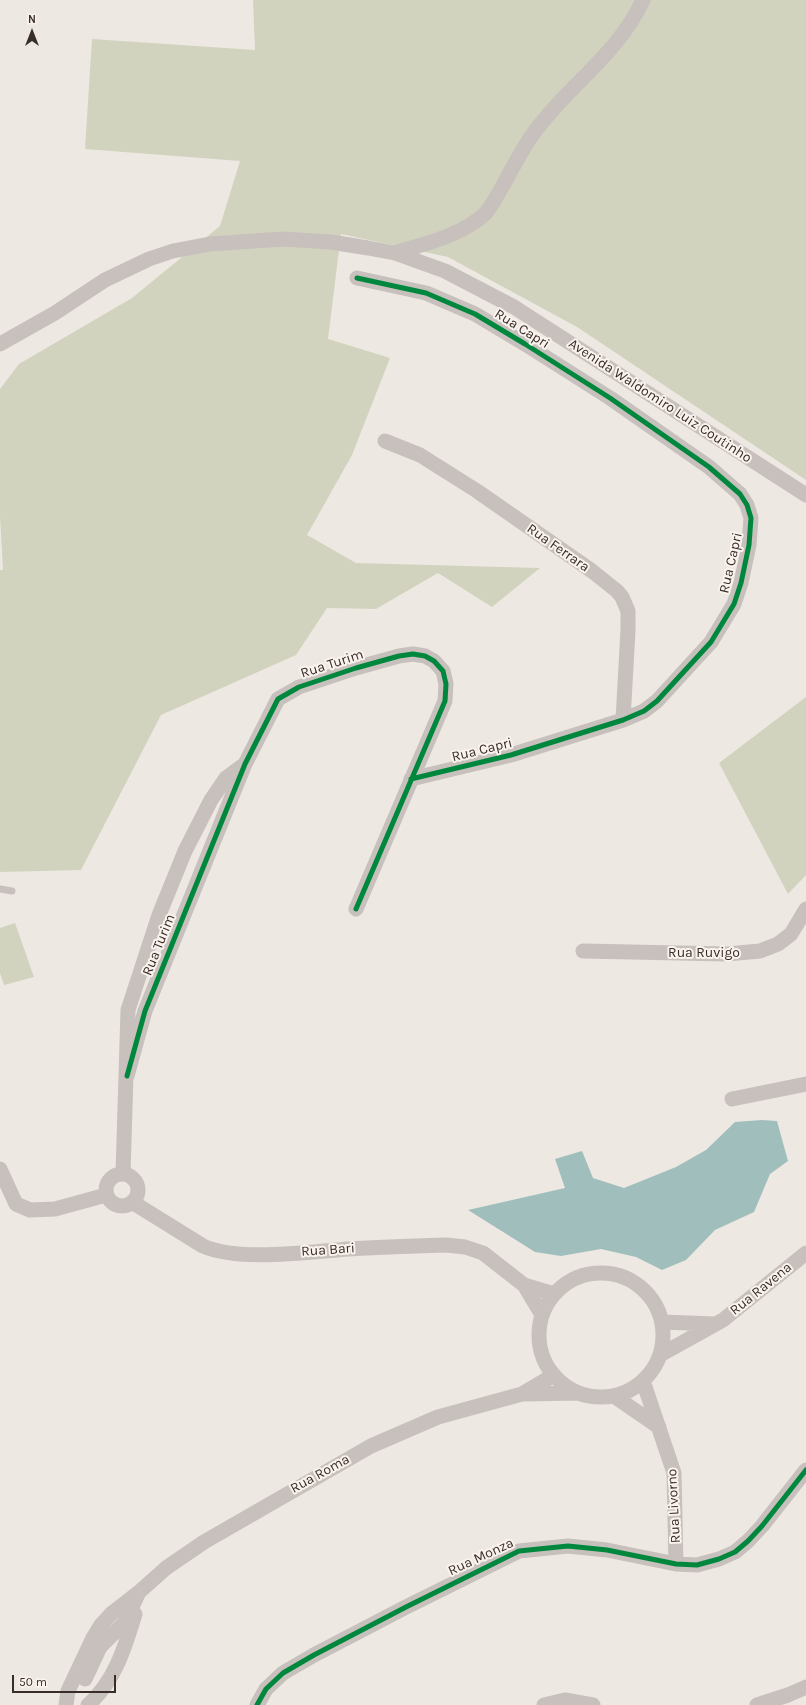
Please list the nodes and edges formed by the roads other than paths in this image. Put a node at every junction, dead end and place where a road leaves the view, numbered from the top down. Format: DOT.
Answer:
graph roads {
  1 [pos="643,0"];
  2 [pos="395,253"];
  3 [pos="357,278"];
  4 [pos="0,344"];
  5 [pos="385,441"];
  6 [pos="806,495"];
  7 [pos="623,720"];
  8 [pos="245,764"];
  9 [pos="411,779"];
  10 [pos="0,889"];
  11 [pos="12,891"];
  12 [pos="356,909"];
  13 [pos="806,909"];
  14 [pos="583,952"];
  15 [pos="127,1076"];
  16 [pos="806,1084"];
  17 [pos="732,1099"];
  18 [pos="0,1169"];
  19 [pos="123,1174"];
  20 [pos="106,1195"];
  21 [pos="132,1202"];
  22 [pos="806,1253"];
  23 [pos="524,1285"];
  24 [pos="554,1294"];
  25 [pos="542,1315"];
  26 [pos="663,1322"];
  27 [pos="715,1324"];
  28 [pos="660,1355"];
  29 [pos="554,1375"];
  30 [pos="643,1381"];
  31 [pos="580,1393"];
  32 [pos="522,1394"];
  33 [pos="614,1396"];
  34 [pos="659,1427"];
  35 [pos="806,1470"];
  36 [pos="676,1564"];
  37 [pos="138,1593"];
  38 [pos="126,1622"];
  39 [pos="806,1686"];
  40 [pos="66,1705"];
  41 [pos="73,1705"];
  42 [pos="78,1705"];
  43 [pos="88,1705"];
  44 [pos="256,1705"];
  45 [pos="544,1705"];
  46 [pos="593,1705"];
  47 [pos="757,1705"];
  1 -- 2 [label="street"];
  2 -- 4 [label="street, Avenida Waldomiro Luiz Coutinho"];
  2 -- 6 [label="street, Avenida Waldomiro Luiz Coutinho"];
  3 -- 7 [label="street, Rua Capri"];
  5 -- 7 [label="street, Rua Ferrara"];
  7 -- 9 [label="street, Rua Capri"];
  8 -- 9 [label="street, Rua Turim"];
  8 -- 15 [label="street, Rua Turim"];
  8 -- 15 [label="street, Rua Turim"];
  9 -- 12 [label="street, Rua Turim"];
  10 -- 11 [label="lane"];
  13 -- 14 [label="street, Rua Ruvigo"];
  15 -- 19 [label="street, Rua Turim"];
  16 -- 17 [label="street"];
  18 -- 20 [label="street"];
  19 -- 20 [label="street"];
  19 -- 21 [label="street"];
  20 -- 21 [label="street"];
  21 -- 23 [label="street, Rua Bari"];
  22 -- 27 [label="street, Rua Ravena"];
  23 -- 24 [label="street, Rua Bari"];
  23 -- 25 [label="street, Rua Bari"];
  24 -- 25 [label="street"];
  24 -- 26 [label="street"];
  25 -- 29 [label="street"];
  26 -- 27 [label="street, Rua Ravena"];
  26 -- 28 [label="street"];
  27 -- 28 [label="street, Rua Ravena"];
  28 -- 30 [label="street"];
  29 -- 31 [label="street"];
  29 -- 32 [label="street, Rua Roma"];
  30 -- 33 [label="street"];
  30 -- 34 [label="street, Rua Livorno"];
  31 -- 32 [label="street, Rua Roma"];
  31 -- 33 [label="street"];
  32 -- 37 [label="street, Rua Roma"];
  33 -- 34 [label="street"];
  34 -- 36 [label="street, Rua Livorno"];
  35 -- 36 [label="street, Rua Monza"];
  36 -- 44 [label="street, Rua Monza"];
  37 -- 38 [label="street, Rua Roma"];
  37 -- 40 [label="street, Rua Roma"];
  37 -- 43 [label="street"];
  38 -- 41 [label="street, Rua Roma"];
  38 -- 42 [label="street"];
  39 -- 47 [label="street"];
  45 -- 46 [label="street"];
}
